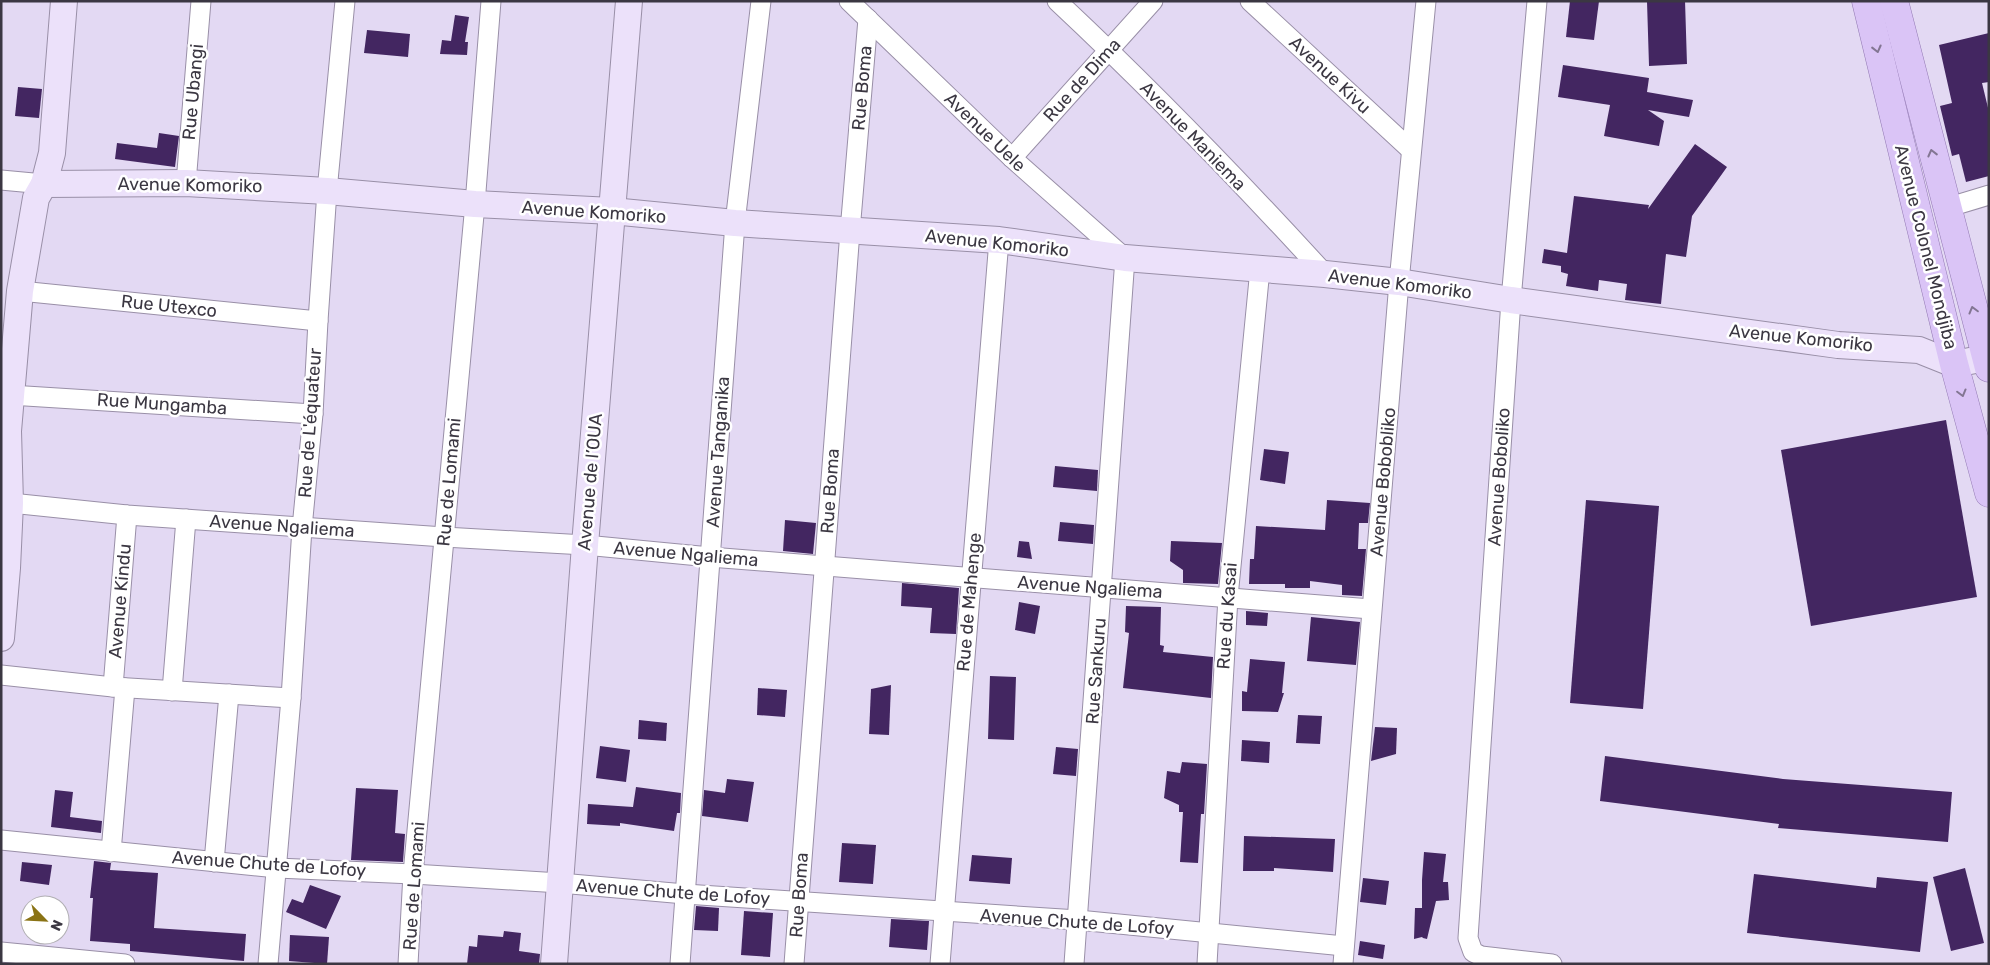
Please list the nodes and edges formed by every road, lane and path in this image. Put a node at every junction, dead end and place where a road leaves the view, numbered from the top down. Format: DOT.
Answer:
graph roads {
  1 [pos="64,1"];
  2 [pos="201,1"];
  3 [pos="345,1"];
  4 [pos="491,1"];
  5 [pos="629,1"];
  6 [pos="761,1"];
  7 [pos="849,1"];
  8 [pos="1057,1"];
  9 [pos="1153,1"];
  10 [pos="1250,1"];
  11 [pos="1426,1"];
  12 [pos="1536,1"];
  13 [pos="1866,1"];
  14 [pos="1894,1"];
  15 [pos="868,19"];
  16 [pos="1109,50"];
  17 [pos="1411,150"];
  18 [pos="1012,158"];
  19 [pos="1,180"];
  20 [pos="186,183"];
  21 [pos="44,184"];
  22 [pos="327,190"];
  23 [pos="1989,195"];
  24 [pos="475,204"];
  25 [pos="1946,208"];
  26 [pos="612,211"];
  27 [pos="735,223"];
  28 [pos="850,231"];
  29 [pos="998,240"];
  30 [pos="1125,258"];
  31 [pos="1260,269"];
  32 [pos="1325,274"];
  33 [pos="1399,282"];
  34 [pos="20,290"];
  35 [pos="1511,300"];
  36 [pos="318,321"];
  37 [pos="1987,363"];
  38 [pos="1954,364"];
  39 [pos="10,395"];
  40 [pos="313,414"];
  41 [pos="1989,493"];
  42 [pos="6,502"];
  43 [pos="127,515"];
  44 [pos="186,519"];
  45 [pos="302,528"];
  46 [pos="444,537"];
  47 [pos="585,545"];
  48 [pos="710,557"];
  49 [pos="824,565"];
  50 [pos="971,578"];
  51 [pos="1102,588"];
  52 [pos="1228,597"];
  53 [pos="1371,609"];
  54 [pos="1,638"];
  55 [pos="1,675"];
  56 [pos="119,688"];
  57 [pos="172,691"];
  58 [pos="229,694"];
  59 [pos="291,698"];
  60 [pos="1,840"];
  61 [pos="111,852"];
  62 [pos="214,862"];
  63 [pos="277,868"];
  64 [pos="413,874"];
  65 [pos="560,884"];
  66 [pos="685,894"];
  67 [pos="798,901"];
  68 [pos="944,913"];
  69 [pos="1078,920"];
  70 [pos="1209,932"];
  71 [pos="1,952"];
  72 [pos="1344,955"];
  73 [pos="1501,961"];
  74 [pos="125,964"];
  75 [pos="268,964"];
  76 [pos="408,964"];
  77 [pos="554,964"];
  78 [pos="680,964"];
  79 [pos="794,964"];
  80 [pos="940,964"];
  81 [pos="1074,964"];
  82 [pos="1207,964"];
  83 [pos="1552,964"];
  1 -- 21 [label="street"];
  2 -- 20 [label="street, Rue Ubangi"];
  3 -- 22 [label="street, Rue de L'équateur"];
  4 -- 24 [label="street, Rue de Lomami"];
  5 -- 26 [label="street, Avenue de l’OUA"];
  6 -- 27 [label="street, Avenue Tanganika"];
  7 -- 15 [label="street, Avenue Uele"];
  8 -- 16 [label="street, Avenue Maniema"];
  9 -- 16 [label="street, Rue de Dima"];
  10 -- 17 [label="street, Avenue Kivu"];
  11 -- 17 [label="street, Avenue Bobobliko"];
  12 -- 35 [label="street, Avenue Boboliko"];
  13 -- 38 [label="main road, Avenue Colonel Mondjiba, one-way"];
  25 -- 14 [label="main road, Avenue Colonel Mondjiba, one-way"];
  15 -- 18 [label="street, Avenue Uele"];
  15 -- 28 [label="street, Rue Boma"];
  16 -- 18 [label="street, Rue de Dima"];
  16 -- 32 [label="street, Avenue Maniema"];
  17 -- 33 [label="street, Avenue Bobobliko"];
  18 -- 30 [label="street, Avenue Uele"];
  19 -- 21 [label="street, Avenue Komoriko"];
  20 -- 21 [label="street, Avenue Komoriko"];
  20 -- 22 [label="street, Avenue Komoriko"];
  21 -- 34 [label="street"];
  22 -- 24 [label="street, Avenue Komoriko"];
  22 -- 36 [label="street, Rue de L'équateur"];
  23 -- 25 [label="street"];
  24 -- 26 [label="street, Avenue Komoriko"];
  24 -- 46 [label="street, Rue de Lomami"];
  37 -- 25 [label="main road, Avenue Colonel Mondjiba, one-way"];
  26 -- 27 [label="street, Avenue Komoriko"];
  26 -- 47 [label="street, Avenue de l’OUA"];
  27 -- 28 [label="street, Avenue Komoriko"];
  27 -- 48 [label="street, Avenue Tanganika"];
  28 -- 29 [label="street, Avenue Komoriko"];
  28 -- 49 [label="street, Rue Boma"];
  29 -- 30 [label="street, Avenue Komoriko"];
  29 -- 50 [label="street, Rue de Mahenge"];
  30 -- 31 [label="street, Avenue Komoriko"];
  30 -- 51 [label="street, Rue Sankuru"];
  31 -- 32 [label="street, Avenue Komoriko"];
  31 -- 52 [label="street, Rue du Kasai"];
  32 -- 33 [label="street, Avenue Komoriko"];
  33 -- 35 [label="street, Avenue Komoriko"];
  33 -- 53 [label="street, Avenue Bobobliko"];
  34 -- 36 [label="street, Rue Utexco"];
  34 -- 39 [label="street"];
  35 -- 38 [label="street, Avenue Komoriko"];
  35 -- 73 [label="street, Avenue Boboliko"];
  36 -- 40 [label="street, Rue de L'équateur"];
  37 -- 38 [label="street"];
  38 -- 41 [label="main road, Avenue Colonel Mondjiba, one-way"];
  39 -- 40 [label="street, Rue Mungamba"];
  39 -- 42 [label="street"];
  40 -- 45 [label="street, Rue de L'équateur"];
  42 -- 43 [label="street, Avenue Ngaliema"];
  42 -- 54 [label="street"];
  43 -- 44 [label="street, Avenue Ngaliema"];
  43 -- 56 [label="street, Avenue Kindu"];
  44 -- 45 [label="street, Avenue Ngaliema"];
  44 -- 57 [label="street"];
  45 -- 46 [label="street, Avenue Ngaliema"];
  45 -- 59 [label="street, Rue de L'équateur"];
  46 -- 47 [label="street, Avenue Ngaliema"];
  46 -- 64 [label="street, Rue de Lomami"];
  47 -- 48 [label="street, Avenue Ngaliema"];
  47 -- 65 [label="street, Avenue de l’OUA"];
  48 -- 49 [label="street, Avenue Ngaliema"];
  48 -- 66 [label="street, Avenue Tanganika"];
  49 -- 50 [label="street, Avenue Ngaliema"];
  49 -- 67 [label="street, Rue Boma"];
  50 -- 51 [label="street, Avenue Ngaliema"];
  50 -- 68 [label="street, Rue de Mahenge"];
  51 -- 52 [label="street, Avenue Ngaliema"];
  51 -- 69 [label="street, Rue Sankuru"];
  52 -- 53 [label="street, Avenue Ngaliema"];
  52 -- 70 [label="street, Rue du Kasai"];
  53 -- 72 [label="street, Avenue Bobobliko"];
  55 -- 56 [label="street"];
  56 -- 57 [label="street"];
  56 -- 61 [label="street, Avenue Kindu"];
  57 -- 58 [label="street"];
  58 -- 59 [label="street"];
  58 -- 62 [label="street"];
  59 -- 63 [label="street, Rue de L'équateur"];
  60 -- 61 [label="street, Avenue Chute de Lofoy"];
  61 -- 62 [label="street, Avenue Chute de Lofoy"];
  62 -- 63 [label="street, Avenue Chute de Lofoy"];
  63 -- 64 [label="street, Avenue Chute de Lofoy"];
  63 -- 75 [label="street, Rue de L'équateur"];
  64 -- 65 [label="street, Avenue Chute de Lofoy"];
  64 -- 76 [label="street, Rue de Lomami"];
  65 -- 66 [label="street, Avenue Chute de Lofoy"];
  65 -- 77 [label="street, Avenue de l’OUA"];
  66 -- 67 [label="street, Avenue Chute de Lofoy"];
  66 -- 78 [label="street, Avenue Tanganika"];
  67 -- 68 [label="street, Avenue Chute de Lofoy"];
  67 -- 79 [label="street, Rue Boma"];
  68 -- 69 [label="street, Avenue Chute de Lofoy"];
  68 -- 80 [label="street, Rue de Mahenge"];
  69 -- 70 [label="street, Avenue Chute de Lofoy"];
  69 -- 81 [label="street, Rue Sankuru"];
  70 -- 72 [label="street, Avenue Chute de Lofoy"];
  70 -- 82 [label="street, Rue du Kasai"];
  71 -- 74 [label="street"];
  73 -- 83 [label="street"];
}
